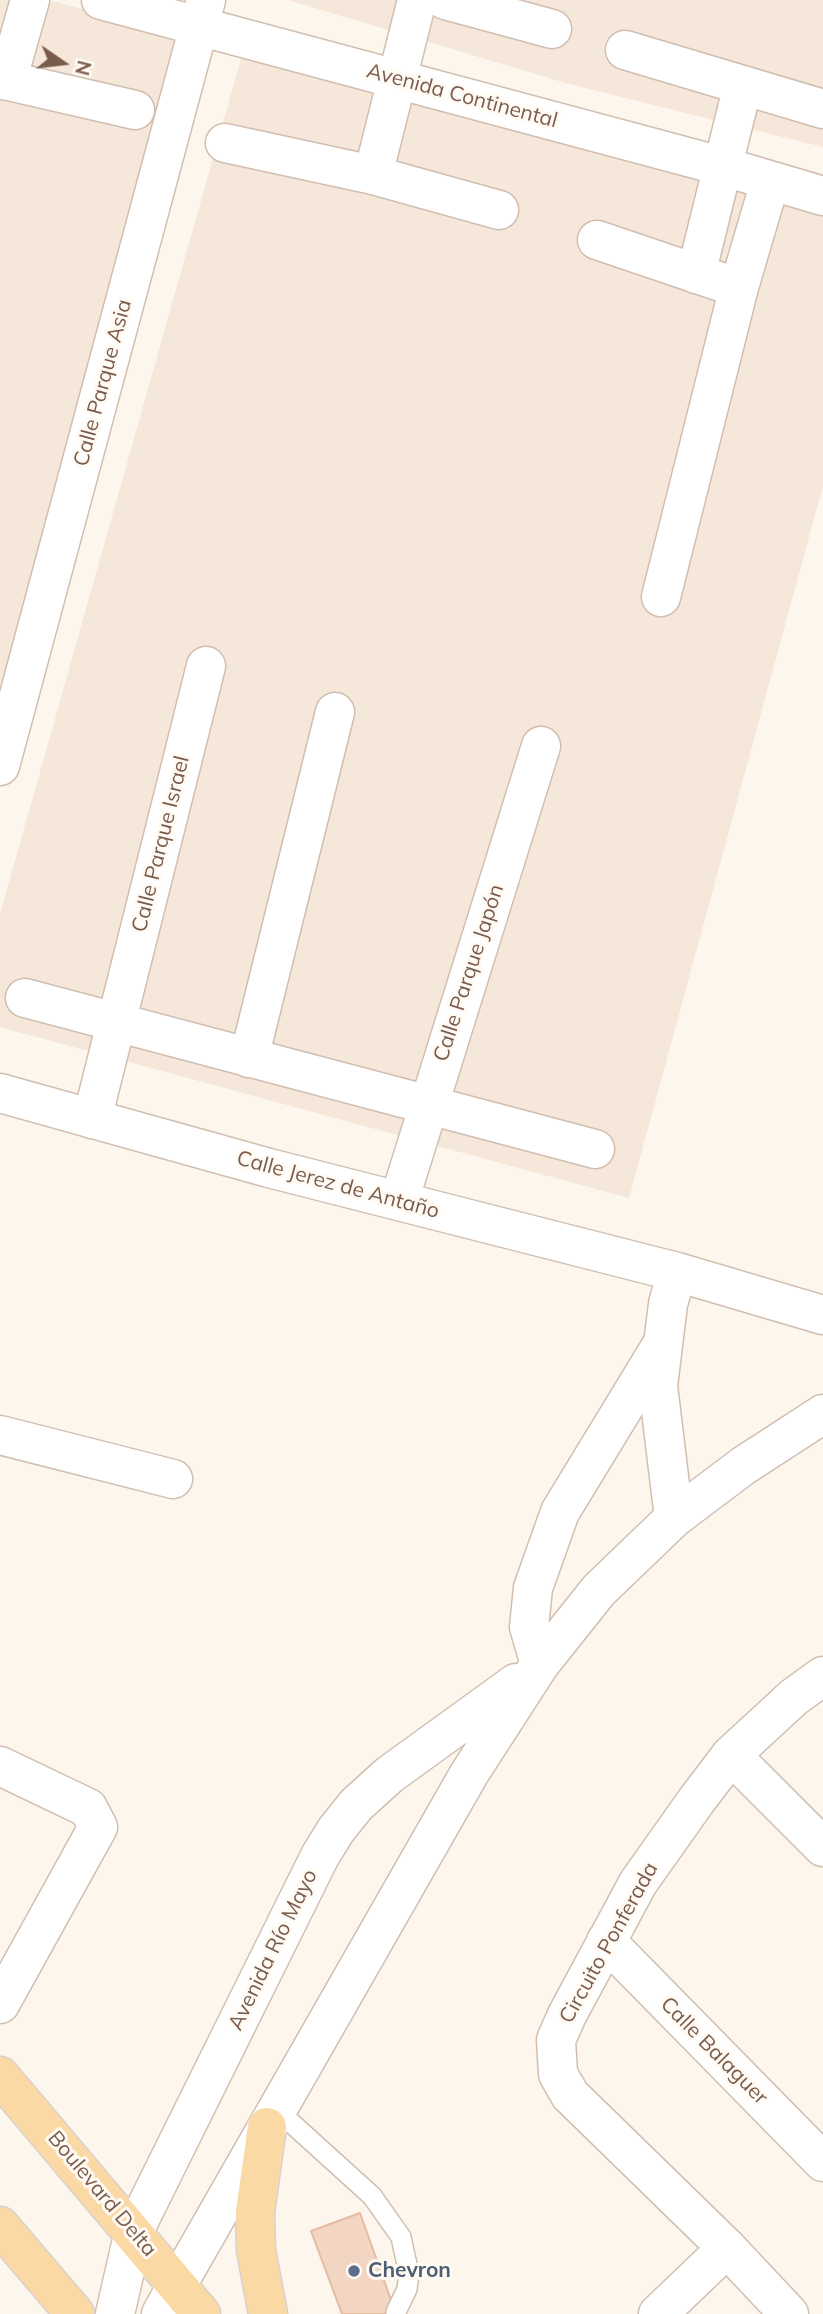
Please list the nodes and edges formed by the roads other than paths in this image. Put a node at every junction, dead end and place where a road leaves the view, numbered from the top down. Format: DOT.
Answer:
graph roads {
  1 [pos="30,0"];
  2 [pos="101,0"];
  3 [pos="416,0"];
  4 [pos="444,0"];
  5 [pos="202,13"];
  6 [pos="552,29"];
  7 [pos="625,50"];
  8 [pos="399,79"];
  9 [pos="3,80"];
  10 [pos="743,85"];
  11 [pos="823,109"];
  12 [pos="135,110"];
  13 [pos="225,143"];
  14 [pos="725,167"];
  15 [pos="373,175"];
  16 [pos="770,182"];
  17 [pos="823,196"];
  18 [pos="499,209"];
  19 [pos="597,240"];
  20 [pos="696,274"];
  21 [pos="739,287"];
  22 [pos="661,597"];
  23 [pos="206,666"];
  24 [pos="335,712"];
  25 [pos="541,746"];
  26 [pos="0,766"];
  27 [pos="24,998"];
  28 [pos="116,1022"];
  29 [pos="249,1058"];
  30 [pos="0,1093"];
  31 [pos="427,1104"];
  32 [pos="92,1119"];
  33 [pos="595,1149"];
  34 [pos="399,1201"];
  35 [pos="677,1272"];
  36 [pos="823,1315"];
  37 [pos="663,1343"];
  38 [pos="823,1414"];
  39 [pos="0,1435"];
  40 [pos="173,1479"];
  41 [pos="674,1518"];
  42 [pos="540,1664"];
  43 [pos="823,1676"];
  44 [pos="731,1755"];
  45 [pos="0,1766"];
  46 [pos="823,1847"];
  47 [pos="606,1941"];
  48 [pos="0,2004"];
  49 [pos="0,2076"];
  50 [pos="272,2118"];
  51 [pos="823,2162"];
  52 [pos="0,2226"];
  53 [pos="134,2231"];
  54 [pos="727,2248"];
  55 [pos="169,2300"];
  56 [pos="396,2312"];
  57 [pos="75,2314"];
  58 [pos="115,2314"];
  59 [pos="201,2314"];
  60 [pos="268,2314"];
  61 [pos="659,2314"];
  62 [pos="789,2314"];
  1 -- 9 [label="street"];
  2 -- 5 [label="street, Avenida Continental"];
  3 -- 8 [label="street"];
  4 -- 6 [label="street"];
  5 -- 8 [label="street, Avenida Continental"];
  5 -- 26 [label="street, Calle Parque Asia"];
  7 -- 10 [label="street"];
  8 -- 14 [label="street, Avenida Continental"];
  8 -- 15 [label="street"];
  9 -- 12 [label="street"];
  10 -- 11 [label="street"];
  10 -- 14 [label="street"];
  13 -- 15 [label="street"];
  14 -- 16 [label="street, Avenida Continental"];
  14 -- 20 [label="street"];
  15 -- 18 [label="street"];
  16 -- 17 [label="street, Avenida Continental"];
  16 -- 21 [label="street"];
  19 -- 20 [label="street"];
  20 -- 21 [label="street"];
  21 -- 22 [label="street"];
  23 -- 28 [label="street, Calle Parque Israel"];
  24 -- 29 [label="street"];
  25 -- 31 [label="street, Calle Parque Japón"];
  27 -- 28 [label="street"];
  28 -- 29 [label="street"];
  28 -- 32 [label="street, Calle Parque Israel"];
  29 -- 31 [label="street"];
  30 -- 32 [label="street, Calle Jerez de Antaño"];
  31 -- 33 [label="street"];
  31 -- 34 [label="street, Calle Parque Japón"];
  32 -- 34 [label="street, Calle Jerez de Antaño"];
  34 -- 35 [label="street, Calle Jerez de Antaño"];
  35 -- 36 [label="street, Calle Jerez de Antaño"];
  35 -- 37 [label="street"];
  37 -- 41 [label="street"];
  37 -- 42 [label="street"];
  38 -- 41 [label="street, Avenida Río Mayo"];
  39 -- 40 [label="street"];
  41 -- 42 [label="street, Avenida Río Mayo"];
  42 -- 50 [label="street, Avenida Río Mayo"];
  42 -- 53 [label="street, Avenida Río Mayo"];
  43 -- 44 [label="street, Circuito Ponferada"];
  44 -- 46 [label="street"];
  44 -- 47 [label="street, Circuito Ponferada"];
  45 -- 48 [label="street"];
  47 -- 51 [label="street, Calle Balaguer"];
  47 -- 54 [label="street, Circuito Ponferada"];
  49 -- 53 [label="main road, Boulevard Delta"];
  50 -- 55 [label="street, Avenida Río Mayo"];
  50 -- 56 [label="lane"];
  50 -- 60 [label="main road"];
  52 -- 57 [label="main road"];
  53 -- 55 [label="main road, Boulevard Delta"];
  53 -- 58 [label="street, Avenida Río Mayo"];
  54 -- 61 [label="street"];
  54 -- 62 [label="street, Circuito Ponferada"];
  55 -- 59 [label="main road, Boulevard Delta"];
}
